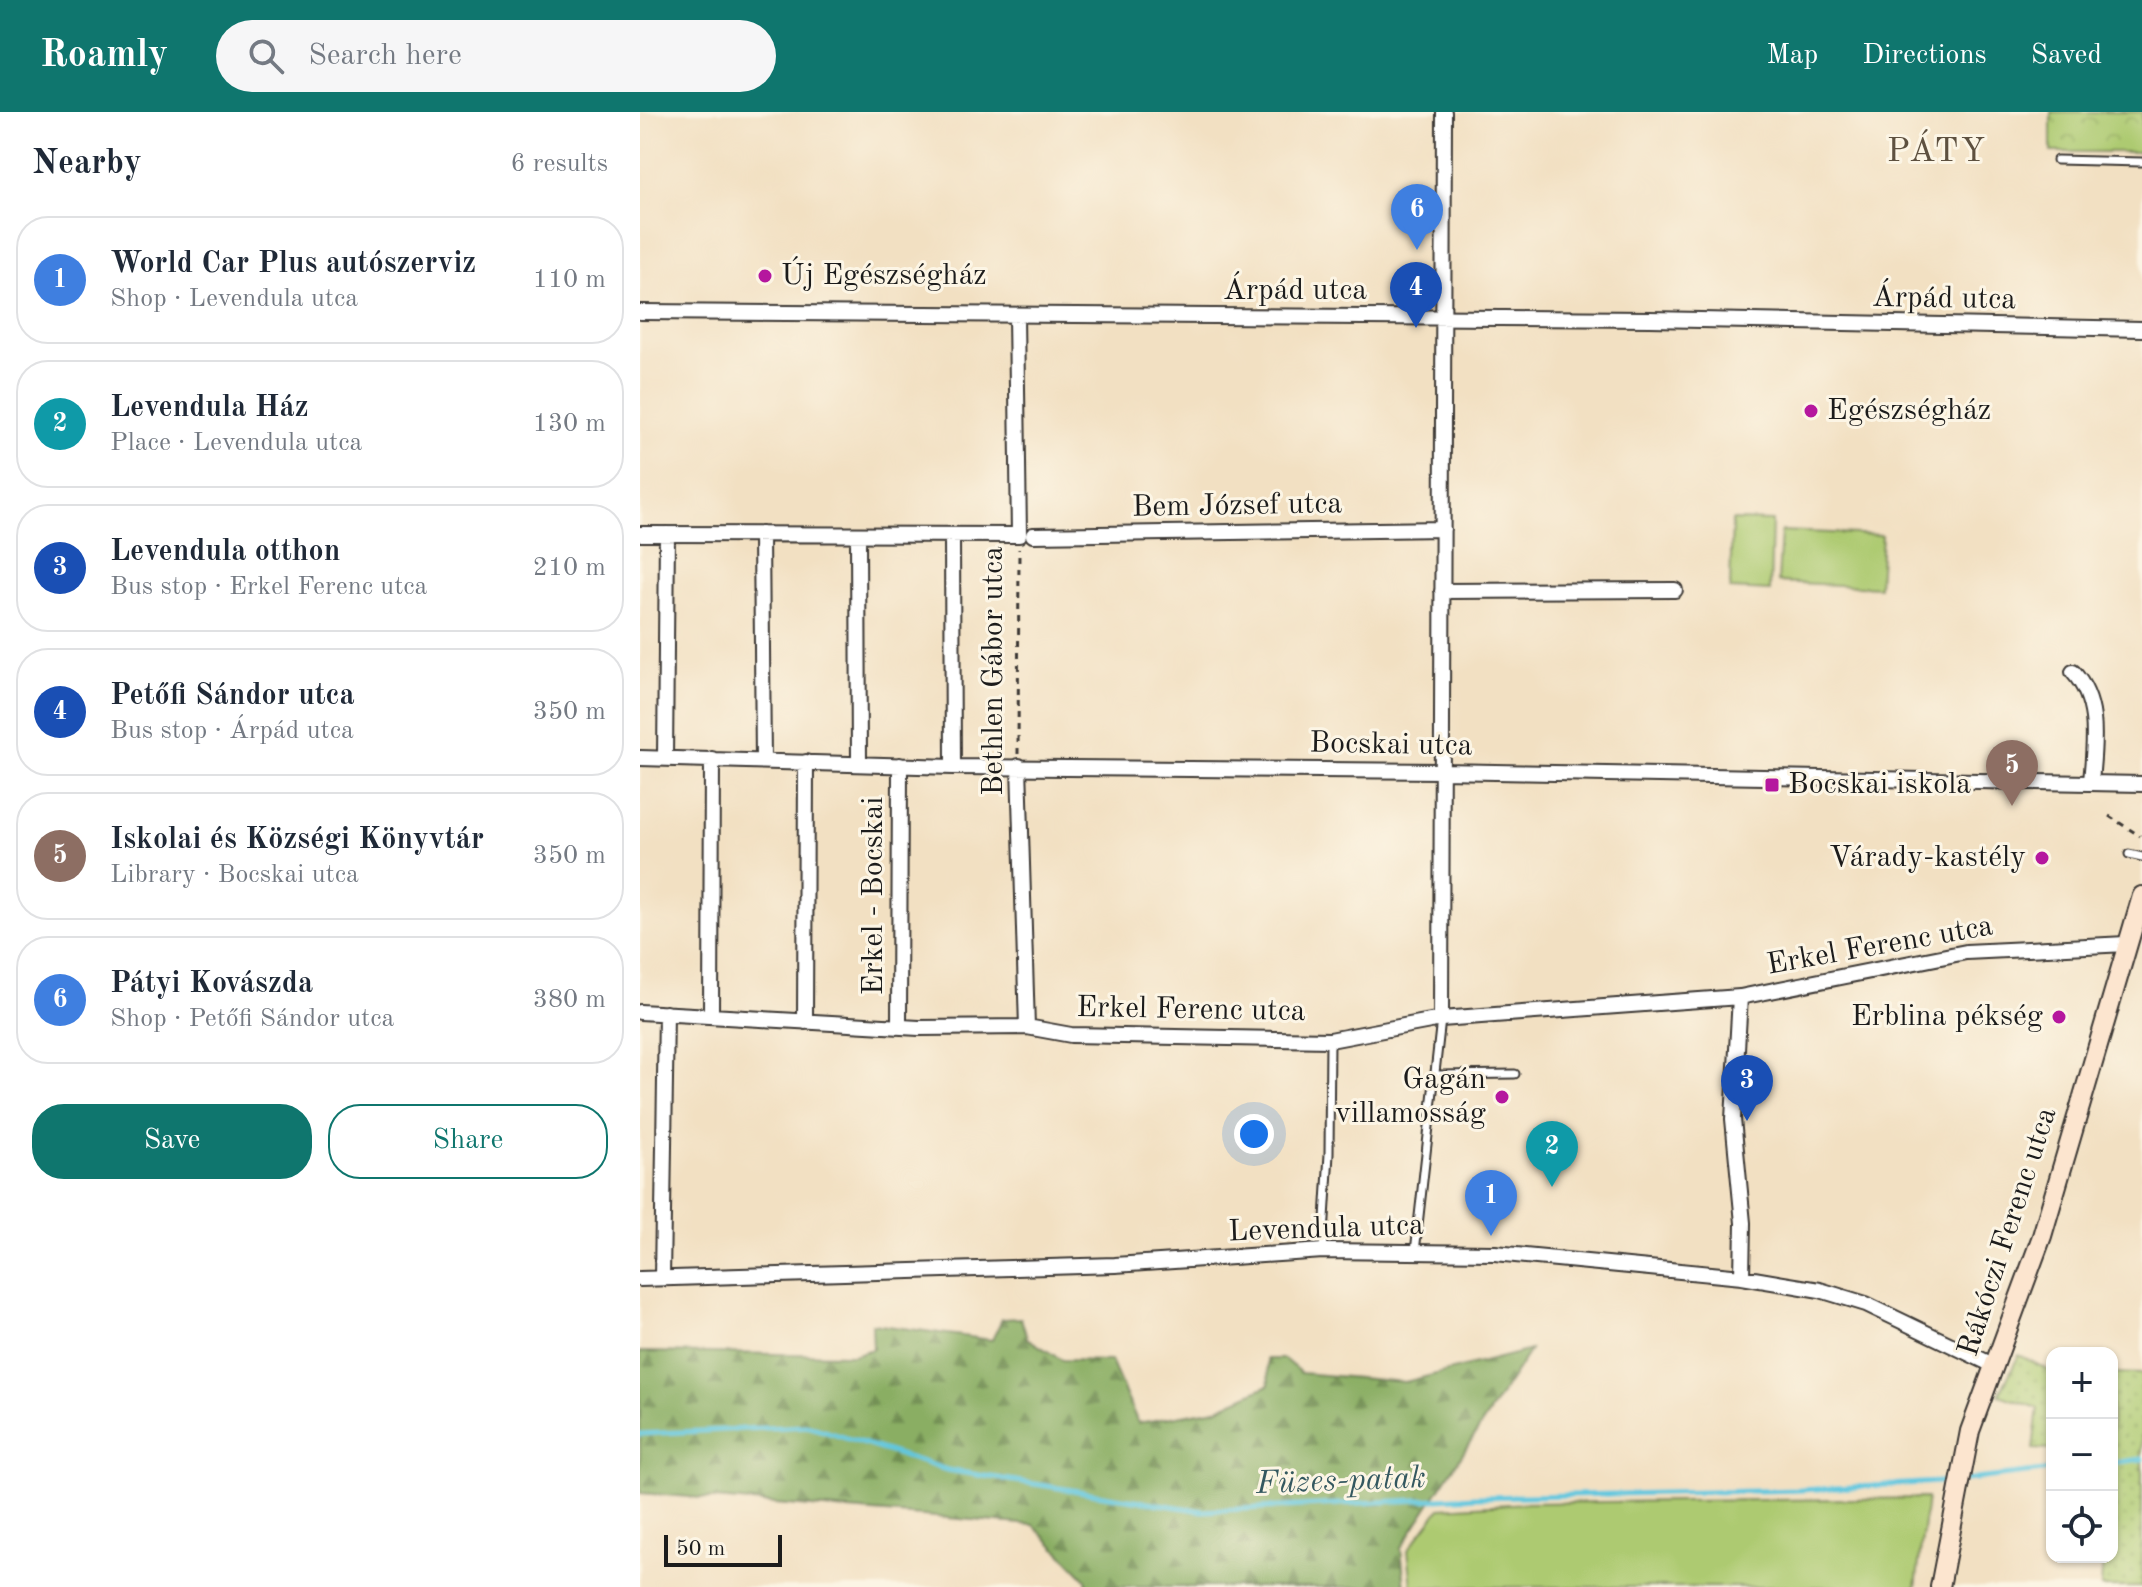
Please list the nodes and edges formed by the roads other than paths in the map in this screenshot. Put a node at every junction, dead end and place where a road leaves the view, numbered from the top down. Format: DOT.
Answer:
graph roads {
  1 [pos="1444,112"];
  2 [pos="2057,160"];
  3 [pos="2142,162"];
  4 [pos="640,312"];
  5 [pos="1016,315"];
  6 [pos="1444,318"];
  7 [pos="2142,329"];
  8 [pos="1443,529"];
  9 [pos="640,534"];
  10 [pos="667,534"];
  11 [pos="761,534"];
  12 [pos="858,535"];
  13 [pos="952,535"];
  14 [pos="1026,535"];
  15 [pos="1675,590"];
  16 [pos="1442,591"];
  17 [pos="2073,672"];
  18 [pos="640,758"];
  19 [pos="665,758"];
  20 [pos="712,759"];
  21 [pos="763,761"];
  22 [pos="806,762"];
  23 [pos="859,764"];
  24 [pos="900,765"];
  25 [pos="1019,766"];
  26 [pos="953,767"];
  27 [pos="1442,771"];
  28 [pos="2091,782"];
  29 [pos="2142,784"];
  30 [pos="2129,854"];
  31 [pos="2142,857"];
  32 [pos="2142,896"];
  33 [pos="2126,944"];
  34 [pos="1740,997"];
  35 [pos="640,1012"];
  36 [pos="666,1013"];
  37 [pos="711,1016"];
  38 [pos="1441,1019"];
  39 [pos="805,1022"];
  40 [pos="899,1027"];
  41 [pos="1027,1027"];
  42 [pos="1330,1040"];
  43 [pos="1515,1074"];
  44 [pos="1437,1075"];
  45 [pos="1323,1251"];
  46 [pos="1415,1252"];
  47 [pos="1742,1277"];
  48 [pos="662,1278"];
  49 [pos="640,1279"];
  50 [pos="1995,1366"];
  51 [pos="1940,1587"];
  1 -- 6 [label="street"];
  2 -- 3 [label="lane"];
  4 -- 5 [label="street, Árpád utca"];
  5 -- 6 [label="street, Árpád utca"];
  5 -- 14 [label="street, Bethlen Gábor utca"];
  6 -- 7 [label="street, Árpád utca"];
  6 -- 8 [label="street"];
  8 -- 14 [label="street, Bem József utca"];
  8 -- 16 [label="street"];
  9 -- 10 [label="street, Bem József utca"];
  10 -- 11 [label="street, Bem József utca"];
  10 -- 19 [label="street"];
  11 -- 12 [label="street, Bem József utca"];
  11 -- 21 [label="street"];
  12 -- 13 [label="street, Bem József utca"];
  12 -- 23 [label="street"];
  13 -- 14 [label="street, Bem József utca"];
  13 -- 26 [label="street"];
  15 -- 16 [label="street"];
  16 -- 27 [label="street"];
  17 -- 28 [label="street"];
  18 -- 19 [label="street, Bocskai utca"];
  19 -- 20 [label="street, Bocskai utca"];
  20 -- 21 [label="street, Bocskai utca"];
  20 -- 37 [label="street"];
  21 -- 22 [label="street, Bocskai utca"];
  22 -- 23 [label="street, Bocskai utca"];
  22 -- 39 [label="street"];
  23 -- 24 [label="street, Bocskai utca"];
  24 -- 26 [label="street, Bocskai utca"];
  24 -- 40 [label="street, Erkel - Bocskai"];
  25 -- 26 [label="street, Bocskai utca"];
  25 -- 27 [label="street, Bocskai utca"];
  25 -- 41 [label="street, Bethlen Gábor utca"];
  27 -- 28 [label="street, Bocskai utca"];
  27 -- 38 [label="street"];
  28 -- 29 [label="street, Bocskai utca"];
  30 -- 31 [label="lane"];
  32 -- 33 [label="main road, Rákóczi Ferenc utca"];
  33 -- 34 [label="street, Erkel Ferenc utca"];
  33 -- 50 [label="main road, Rákóczi Ferenc utca"];
  34 -- 38 [label="street, Erkel Ferenc utca"];
  34 -- 47 [label="street, Erkel Ferenc utca"];
  35 -- 36 [label="street, Erkel Ferenc utca"];
  36 -- 37 [label="street, Erkel Ferenc utca"];
  36 -- 48 [label="street"];
  37 -- 39 [label="street, Erkel Ferenc utca"];
  38 -- 42 [label="street, Erkel Ferenc utca"];
  38 -- 44 [label="lane"];
  39 -- 40 [label="street, Erkel Ferenc utca"];
  40 -- 41 [label="street, Erkel Ferenc utca"];
  41 -- 42 [label="street, Erkel Ferenc utca"];
  42 -- 45 [label="lane"];
  43 -- 44 [label="lane"];
  44 -- 46 [label="lane"];
  45 -- 46 [label="street, Levendula utca"];
  45 -- 48 [label="street, Levendula utca"];
  46 -- 47 [label="street, Levendula utca"];
  47 -- 50 [label="street, Levendula utca"];
  48 -- 49 [label="street, Levendula utca"];
  50 -- 51 [label="main road, Rákóczi Ferenc utca"];
}
